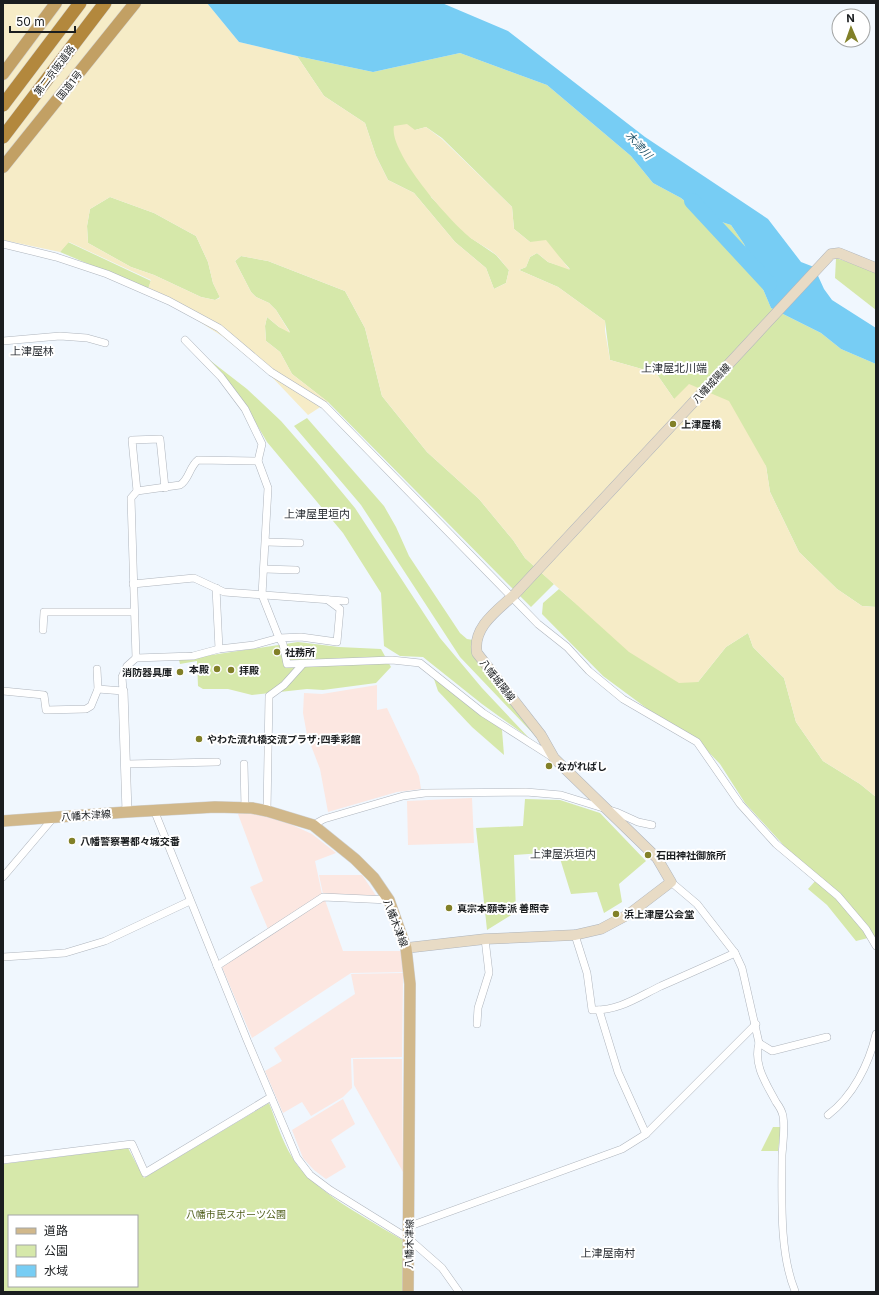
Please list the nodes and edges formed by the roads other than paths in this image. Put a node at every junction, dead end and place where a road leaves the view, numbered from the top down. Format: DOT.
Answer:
graph roads {
  1 [pos="56,3"];
  2 [pos="80,3"];
  3 [pos="105,3"];
  4 [pos="135,3"];
  5 [pos="3,74"];
  6 [pos="3,104"];
  7 [pos="3,138"];
  8 [pos="3,167"];
  9 [pos="3,244"];
  10 [pos="876,268"];
  11 [pos="185,340"];
  12 [pos="3,341"];
  13 [pos="105,344"];
  14 [pos="258,461"];
  15 [pos="165,488"];
  16 [pos="137,491"];
  17 [pos="266,542"];
  18 [pos="300,542"];
  19 [pos="264,569"];
  20 [pos="296,570"];
  21 [pos="133,584"];
  22 [pos="216,588"];
  23 [pos="262,595"];
  24 [pos="513,595"];
  25 [pos="328,600"];
  26 [pos="345,601"];
  27 [pos="134,612"];
  28 [pos="43,630"];
  29 [pos="279,638"];
  30 [pos="219,650"];
  31 [pos="136,658"];
  32 [pos="302,665"];
  33 [pos="97,670"];
  34 [pos="98,689"];
  35 [pos="3,691"];
  36 [pos="123,691"];
  37 [pos="554,758"];
  38 [pos="217,762"];
  39 [pos="127,764"];
  40 [pos="244,764"];
  41 [pos="603,807"];
  42 [pos="244,808"];
  43 [pos="154,810"];
  44 [pos="267,811"];
  45 [pos="127,812"];
  46 [pos="54,817"];
  47 [pos="3,821"];
  48 [pos="313,825"];
  49 [pos="652,825"];
  50 [pos="3,877"];
  51 [pos="671,882"];
  52 [pos="389,900"];
  53 [pos="190,901"];
  54 [pos="574,935"];
  55 [pos="484,939"];
  56 [pos="876,946"];
  57 [pos="406,948"];
  58 [pos="736,953"];
  59 [pos="3,957"];
  60 [pos="217,966"];
  61 [pos="599,1010"];
  62 [pos="476,1024"];
  63 [pos="756,1024"];
  64 [pos="876,1034"];
  65 [pos="827,1037"];
  66 [pos="759,1042"];
  67 [pos="271,1097"];
  68 [pos="828,1115"];
  69 [pos="646,1134"];
  70 [pos="3,1160"];
  71 [pos="410,1226"];
  72 [pos="409,1239"];
  73 [pos="795,1291"];
  74 [pos="408,1292"];
  75 [pos="459,1292"];
  1 -- 5 [label="highway"];
  2 -- 6 [label="highway, 第二京阪道路"];
  3 -- 7 [label="highway, 第二京阪道路"];
  4 -- 8 [label="highway, 国道1号"];
  9 -- 24 [label="street"];
  10 -- 24 [label="main road, 八幡城陽線"];
  11 -- 14 [label="street"];
  12 -- 13 [label="street"];
  14 -- 15 [label="street"];
  14 -- 17 [label="street"];
  15 -- 16 [label="street"];
  15 -- 16 [label="street"];
  16 -- 21 [label="street"];
  17 -- 18 [label="street"];
  17 -- 19 [label="street"];
  19 -- 20 [label="street"];
  19 -- 23 [label="street"];
  21 -- 22 [label="street"];
  21 -- 27 [label="street"];
  22 -- 23 [label="street"];
  22 -- 30 [label="street"];
  23 -- 25 [label="street"];
  23 -- 29 [label="street"];
  24 -- 37 [label="main road, 八幡城陽線"];
  24 -- 56 [label="street"];
  25 -- 26 [label="street"];
  25 -- 29 [label="street"];
  27 -- 28 [label="street"];
  27 -- 31 [label="street"];
  29 -- 30 [label="street"];
  29 -- 32 [label="street"];
  30 -- 31 [label="street"];
  31 -- 36 [label="street"];
  32 -- 37 [label="street"];
  32 -- 44 [label="street"];
  33 -- 34 [label="street"];
  34 -- 35 [label="street"];
  34 -- 36 [label="street"];
  36 -- 39 [label="street"];
  37 -- 41 [label="main road, 八幡城陽線"];
  38 -- 39 [label="street"];
  39 -- 45 [label="street"];
  40 -- 42 [label="street"];
  41 -- 48 [label="street"];
  41 -- 49 [label="street"];
  41 -- 51 [label="main road, 八幡城陽線"];
  42 -- 43 [label="main road, 八幡木津線"];
  42 -- 44 [label="main road, 八幡木津線"];
  43 -- 45 [label="main road, 八幡木津線"];
  43 -- 53 [label="street"];
  44 -- 48 [label="main road, 八幡木津線"];
  45 -- 46 [label="main road, 八幡木津線"];
  46 -- 47 [label="main road, 八幡木津線"];
  46 -- 50 [label="street"];
  48 -- 52 [label="main road, 八幡木津線"];
  51 -- 54 [label="main road"];
  51 -- 58 [label="street"];
  52 -- 57 [label="main road, 八幡木津線"];
  52 -- 60 [label="street"];
  53 -- 59 [label="street"];
  53 -- 60 [label="street"];
  54 -- 55 [label="main road"];
  54 -- 61 [label="street"];
  55 -- 57 [label="main road"];
  55 -- 62 [label="street"];
  57 -- 71 [label="main road, 八幡木津線"];
  58 -- 61 [label="street"];
  58 -- 63 [label="street"];
  60 -- 67 [label="street"];
  61 -- 69 [label="street"];
  63 -- 66 [label="street"];
  63 -- 69 [label="street"];
  64 -- 68 [label="street"];
  65 -- 66 [label="street"];
  66 -- 73 [label="street"];
  67 -- 70 [label="street"];
  67 -- 72 [label="street"];
  69 -- 71 [label="street"];
  71 -- 72 [label="main road, 八幡木津線"];
  72 -- 74 [label="main road, 八幡木津線"];
  72 -- 75 [label="street"];
}
